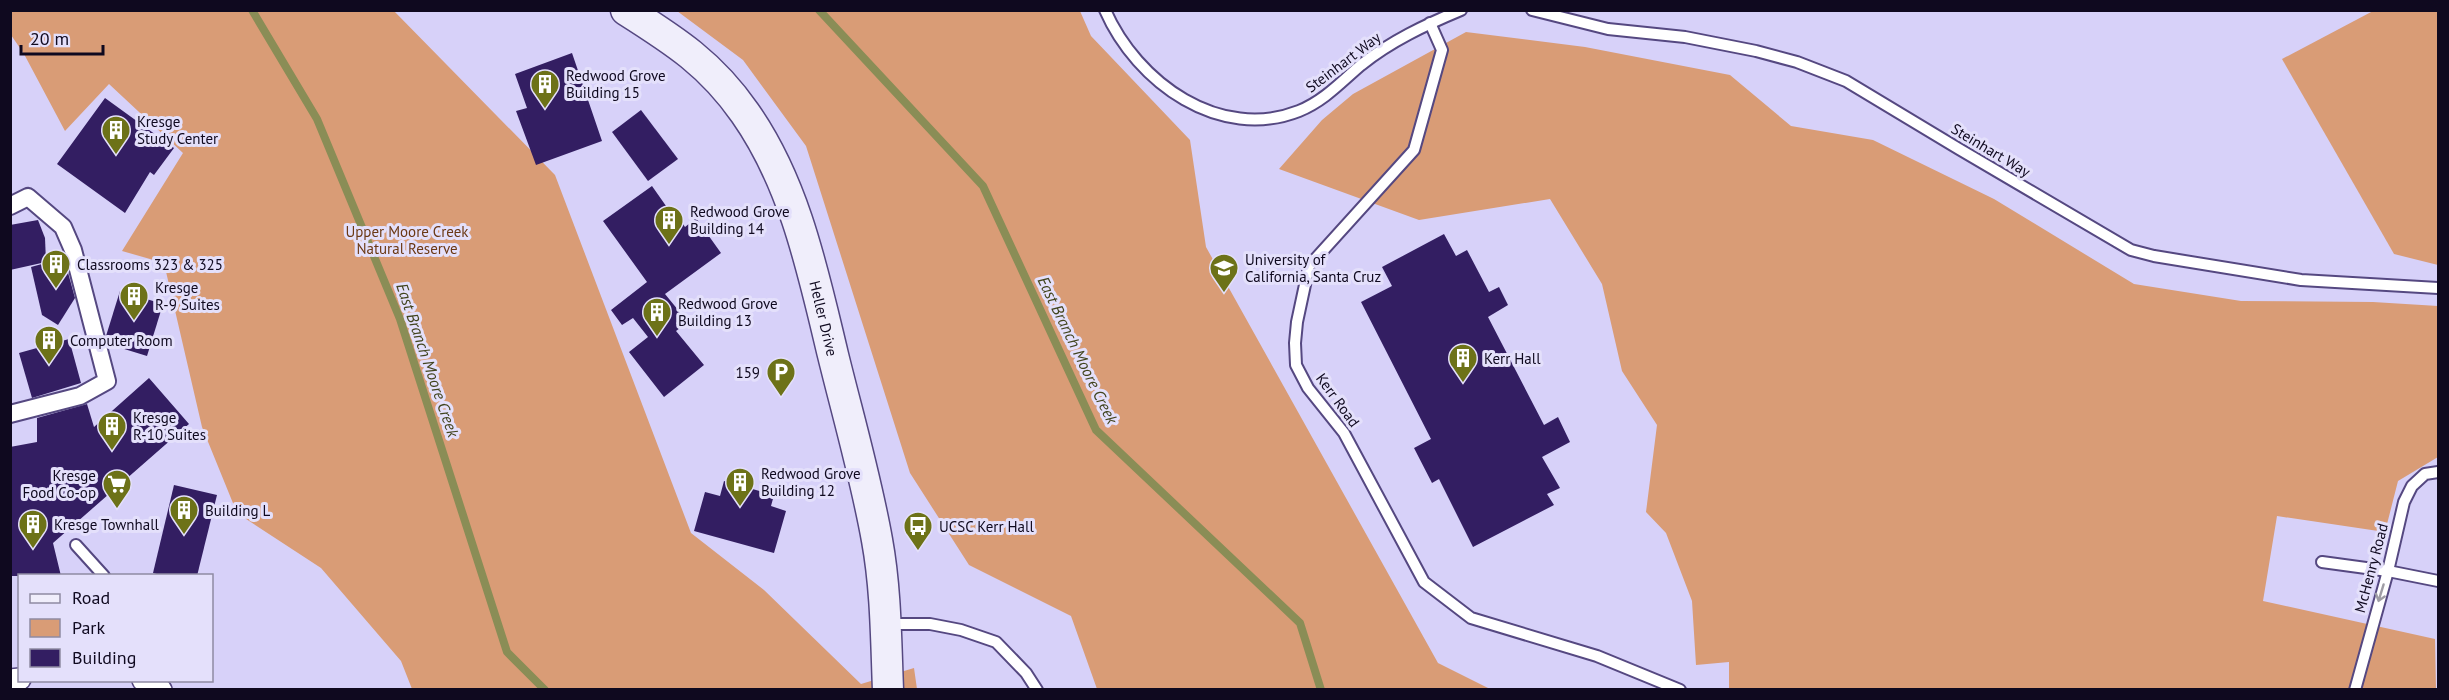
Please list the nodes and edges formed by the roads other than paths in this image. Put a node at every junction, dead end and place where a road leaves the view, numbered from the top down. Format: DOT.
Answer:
graph roads {
  1 [pos="626,10"];
  2 [pos="1106,10"];
  3 [pos="1461,10"];
  4 [pos="1532,10"];
  5 [pos="1430,23"];
  6 [pos="10,206"];
  7 [pos="2439,288"];
  8 [pos="10,414"];
  9 [pos="2439,472"];
  10 [pos="76,545"];
  11 [pos="2322,562"];
  12 [pos="2388,571"];
  13 [pos="102,574"];
  14 [pos="2439,581"];
  15 [pos="886,624"];
  16 [pos="145,682"];
  17 [pos="161,690"];
  18 [pos="888,690"];
  19 [pos="1036,690"];
  20 [pos="1680,690"];
  21 [pos="2355,690"];
  1 -- 15 [label="main road, Heller Drive"];
  2 -- 5 [label="lane, Steinhart Way"];
  3 -- 5 [label="lane, Steinhart Way"];
  4 -- 7 [label="lane, Steinhart Way"];
  5 -- 20 [label="lane, Kerr Road"];
  6 -- 8 [label="street"];
  9 -- 12 [label="lane, McHenry Road"];
  10 -- 13 [label="lane"];
  11 -- 12 [label="lane"];
  12 -- 14 [label="lane"];
  12 -- 21 [label="lane, McHenry Road, one-way"];
  15 -- 18 [label="main road, Heller Drive"];
  15 -- 19 [label="lane"];
  16 -- 17 [label="street"];
}
